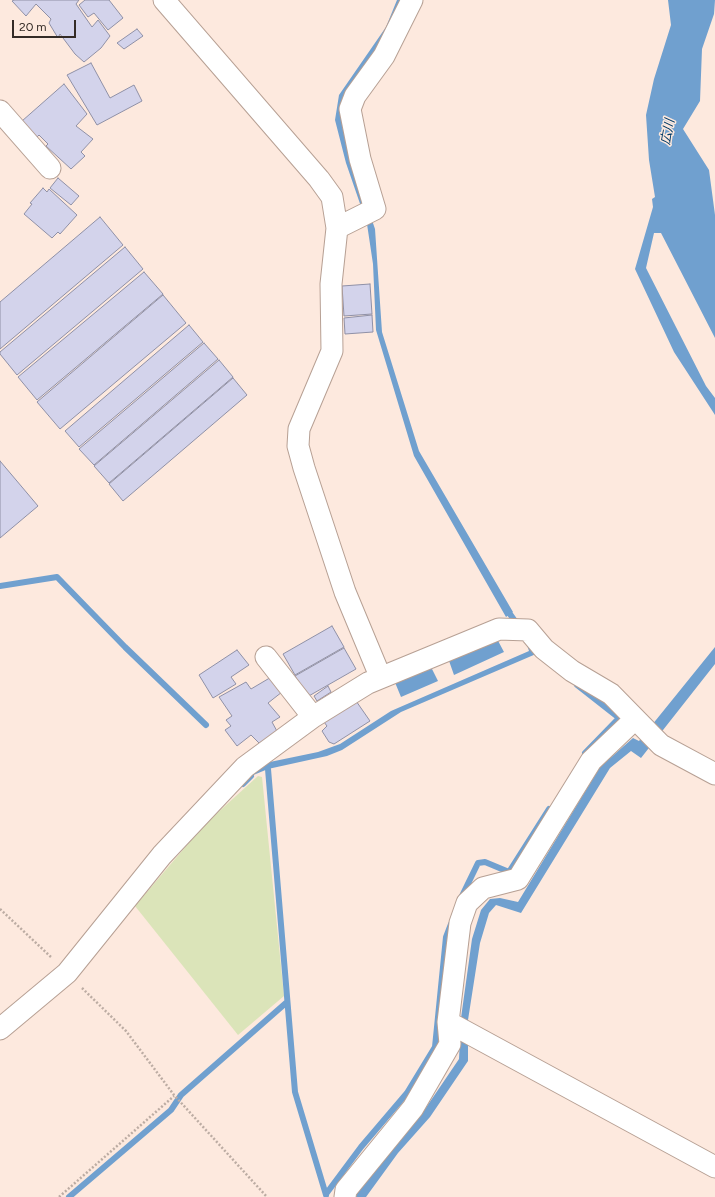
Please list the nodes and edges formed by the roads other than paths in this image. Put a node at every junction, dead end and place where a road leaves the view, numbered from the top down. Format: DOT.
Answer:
graph roads {
  1 [pos="164,0"];
  2 [pos="412,0"];
  3 [pos="0,111"];
  4 [pos="50,168"];
  5 [pos="336,228"];
  6 [pos="266,656"];
  7 [pos="380,676"];
  8 [pos="313,717"];
  9 [pos="639,724"];
  10 [pos="715,774"];
  11 [pos="459,1028"];
  12 [pos="0,1029"];
  13 [pos="715,1167"];
  14 [pos="345,1197"];
  1 -- 5 [label="street"];
  2 -- 5 [label="street"];
  3 -- 4 [label="street"];
  5 -- 7 [label="street"];
  6 -- 8 [label="street"];
  7 -- 8 [label="street"];
  7 -- 9 [label="street"];
  8 -- 12 [label="street"];
  9 -- 10 [label="street"];
  9 -- 11 [label="street"];
  11 -- 13 [label="street"];
  11 -- 14 [label="street"];
}
